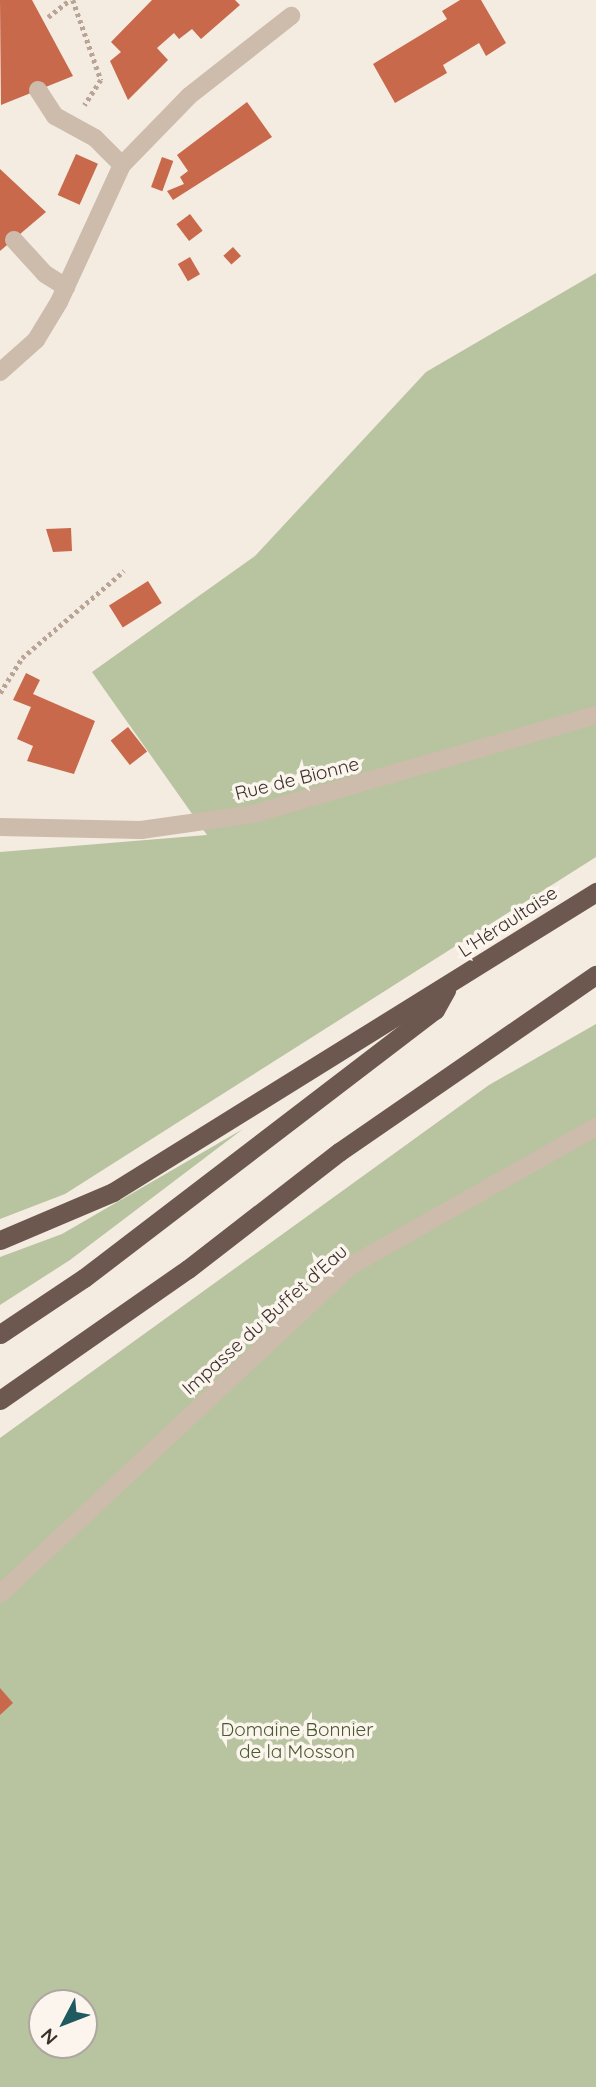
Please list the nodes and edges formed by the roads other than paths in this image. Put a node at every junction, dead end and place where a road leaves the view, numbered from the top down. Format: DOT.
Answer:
graph roads {
  1 [pos="291,16"];
  2 [pos="38,90"];
  3 [pos="122,165"];
  4 [pos="14,240"];
  5 [pos="66,287"];
  6 [pos="0,372"];
  7 [pos="596,715"];
  8 [pos="0,827"];
  9 [pos="596,892"];
  10 [pos="596,975"];
  11 [pos="446,990"];
  12 [pos="596,1127"];
  13 [pos="0,1240"];
  14 [pos="0,1334"];
  15 [pos="0,1400"];
  16 [pos="0,1594"];
  1 -- 3 [label="street"];
  2 -- 3 [label="street"];
  3 -- 5 [label="street"];
  4 -- 5 [label="street"];
  5 -- 6 [label="street"];
  7 -- 8 [label="street, Rue de Bionne"];
  9 -- 11 [label="highway, L'Héraultaise"];
  10 -- 15 [label="highway"];
  11 -- 13 [label="highway"];
  11 -- 14 [label="highway"];
  12 -- 16 [label="street, Impasse du Buffet d'Eau"];
}
